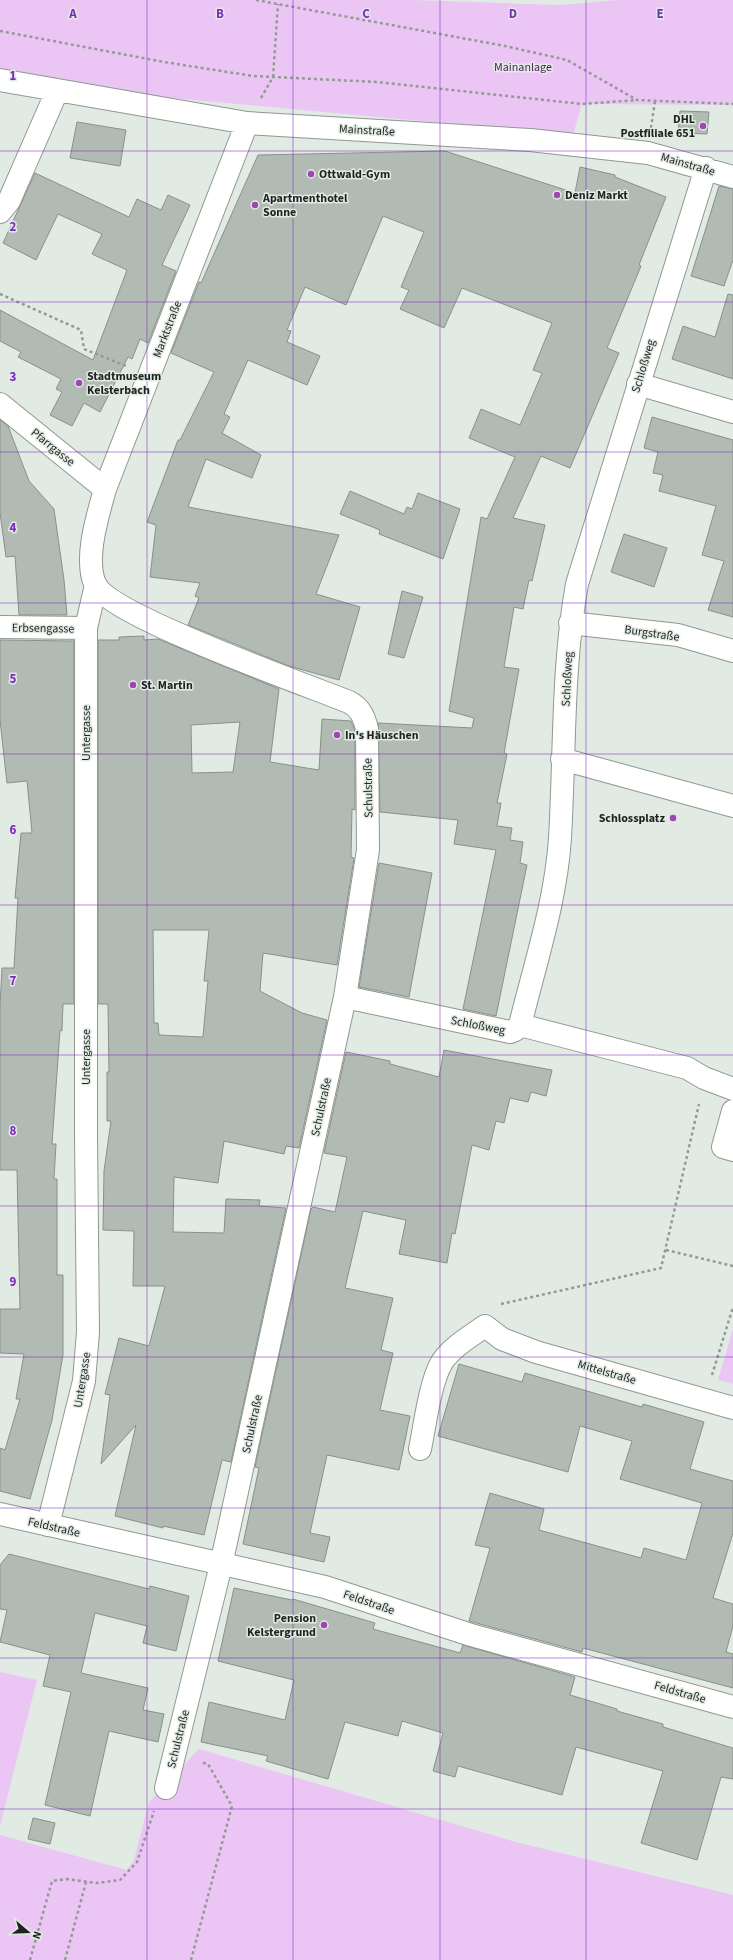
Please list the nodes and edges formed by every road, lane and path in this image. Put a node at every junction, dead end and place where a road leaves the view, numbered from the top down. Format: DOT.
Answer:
graph roads {
  1 [pos="256,0"];
  2 [pos="278,4"];
  3 [pos="0,31"];
  4 [pos="274,77"];
  5 [pos="0,80"];
  6 [pos="57,91"];
  7 [pos="637,100"];
  8 [pos="733,104"];
  9 [pos="247,123"];
  10 [pos="706,168"];
  11 [pos="733,177"];
  12 [pos="0,212"];
  13 [pos="0,294"];
  14 [pos="149,375"];
  15 [pos="638,384"];
  16 [pos="0,404"];
  17 [pos="733,412"];
  18 [pos="105,489"];
  19 [pos="96,585"];
  20 [pos="570,623"];
  21 [pos="0,627"];
  22 [pos="86,628"];
  23 [pos="733,651"];
  24 [pos="562,759"];
  25 [pos="733,806"];
  26 [pos="345,998"];
  27 [pos="520,1026"];
  28 [pos="704,1078"];
  29 [pos="733,1089"];
  30 [pos="733,1112"];
  31 [pos="733,1150"];
  32 [pos="666,1250"];
  33 [pos="733,1266"];
  34 [pos="733,1307"];
  35 [pos="485,1326"];
  36 [pos="704,1400"];
  37 [pos="733,1408"];
  38 [pos="420,1449"];
  39 [pos="0,1514"];
  40 [pos="48,1526"];
  41 [pos="221,1565"];
  42 [pos="733,1707"];
  43 [pos="174,1758"];
  44 [pos="166,1788"];
  45 [pos="155,1808"];
  46 [pos="86,1882"];
  47 [pos="30,1960"];
  48 [pos="65,1960"];
  49 [pos="191,1960"];
  1 -- 2 [label="path"];
  2 -- 4 [label="path"];
  2 -- 7 [label="path"];
  3 -- 4 [label="path"];
  4 -- 7 [label="path"];
  5 -- 6 [label="street, Mainstraße"];
  6 -- 9 [label="street, Mainstraße"];
  6 -- 12 [label="street"];
  7 -- 8 [label="path"];
  9 -- 10 [label="street, Mainstraße"];
  9 -- 14 [label="street, Marktstraße"];
  10 -- 11 [label="street, Mainstraße"];
  10 -- 15 [label="street, Schloßweg"];
  13 -- 14 [label="path"];
  14 -- 18 [label="street, Marktstraße"];
  15 -- 17 [label="street"];
  15 -- 20 [label="street, Schloßweg"];
  16 -- 18 [label="street, Pfarrgasse"];
  18 -- 19 [label="street, Marktstraße"];
  19 -- 22 [label="street, Untergasse"];
  19 -- 26 [label="street, Schulstraße"];
  20 -- 23 [label="street, Burgstraße"];
  20 -- 24 [label="street, Schloßweg"];
  21 -- 22 [label="street, Erbsengasse"];
  22 -- 40 [label="street, Untergasse"];
  24 -- 25 [label="street"];
  24 -- 27 [label="street, Schloßweg"];
  26 -- 27 [label="street, Schloßweg"];
  26 -- 41 [label="street, Schulstraße"];
  27 -- 28 [label="street"];
  28 -- 29 [label="street"];
  28 -- 32 [label="path"];
  30 -- 31 [label="street"];
  32 -- 33 [label="path"];
  32 -- 35 [label="path"];
  34 -- 36 [label="path"];
  35 -- 36 [label="street, Mittelstraße"];
  35 -- 38 [label="street"];
  36 -- 37 [label="street, Mittelstraße"];
  39 -- 40 [label="street, Feldstraße"];
  40 -- 41 [label="street, Feldstraße"];
  41 -- 42 [label="street, Feldstraße"];
  41 -- 43 [label="street, Schulstraße"];
  43 -- 44 [label="street, Schulstraße"];
  43 -- 49 [label="path"];
  45 -- 46 [label="path"];
  46 -- 47 [label="path"];
  46 -- 48 [label="path"];
}
